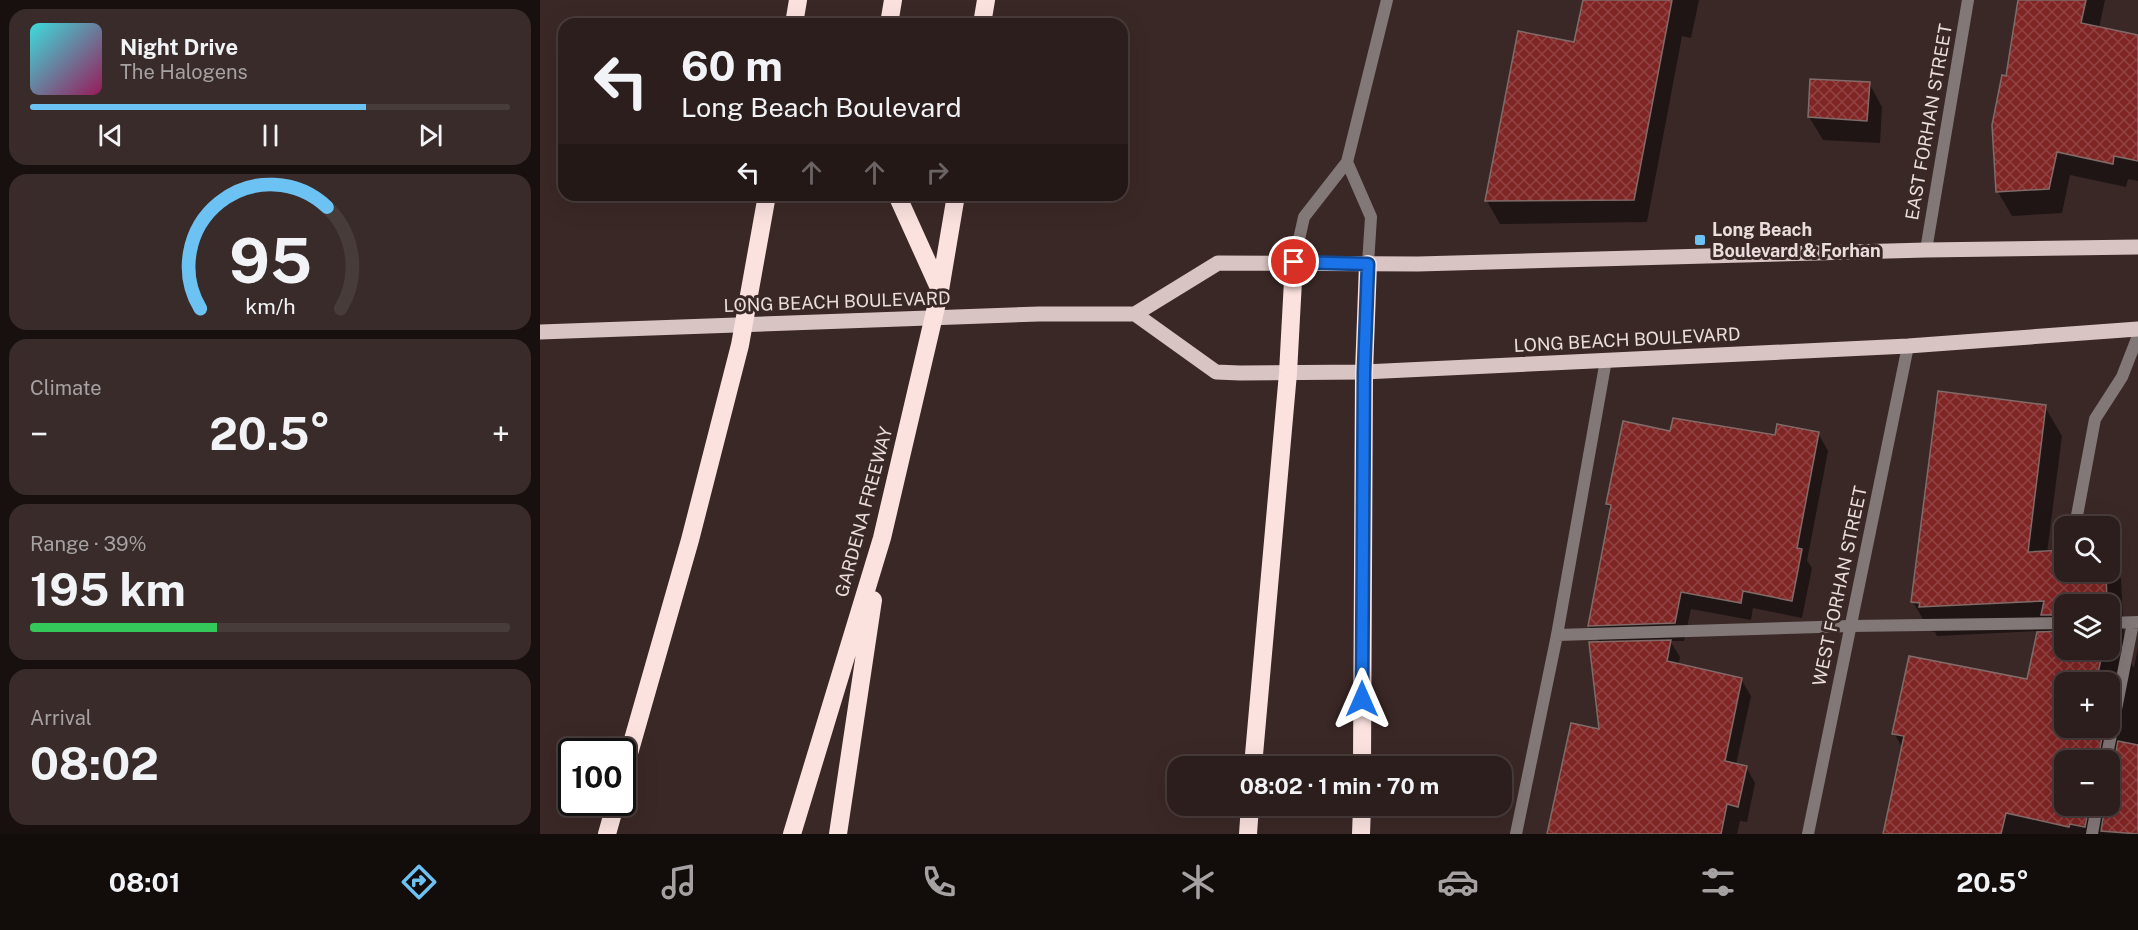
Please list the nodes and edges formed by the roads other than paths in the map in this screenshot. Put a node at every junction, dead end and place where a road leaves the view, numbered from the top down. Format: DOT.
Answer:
graph roads {
  1 [pos="798,0"];
  2 [pos="893,0"];
  3 [pos="986,0"];
  4 [pos="1387,0"];
  5 [pos="1968,0"];
  6 [pos="795,18"];
  7 [pos="890,18"];
  8 [pos="983,18"];
  9 [pos="1347,162"];
  10 [pos="767,201"];
  11 [pos="900,201"];
  12 [pos="955,201"];
  13 [pos="2138,247"];
  14 [pos="1926,250"];
  15 [pos="1294,262"];
  16 [pos="1368,264"];
  17 [pos="940,290"];
  18 [pos="1135,314"];
  19 [pos="2138,329"];
  20 [pos="540,332"];
  21 [pos="2138,336"];
  22 [pos="1908,346"];
  23 [pos="1606,360"];
  24 [pos="1364,372"];
  25 [pos="1288,373"];
  26 [pos="2077,516"];
  27 [pos="882,538"];
  28 [pos="2135,622"];
  29 [pos="2054,623"];
  30 [pos="2120,623"];
  31 [pos="1851,626"];
  32 [pos="1557,635"];
  33 [pos="633,738"];
  34 [pos="2108,750"];
  35 [pos="1254,756"];
  36 [pos="1362,756"];
  37 [pos="612,816"];
  38 [pos="1249,816"];
  39 [pos="1362,816"];
  40 [pos="2095,816"];
  41 [pos="607,834"];
  42 [pos="792,834"];
  43 [pos="838,834"];
  44 [pos="1248,834"];
  45 [pos="1361,834"];
  46 [pos="1516,834"];
  47 [pos="1808,834"];
  48 [pos="2092,834"];
  1 -- 6 [label="highway"];
  2 -- 7 [label="highway"];
  3 -- 8 [label="highway"];
  4 -- 9 [label="street"];
  5 -- 14 [label="street, EAST FORHAN STREET"];
  9 -- 15 [label="street"];
  9 -- 16 [label="street"];
  10 -- 33 [label="highway"];
  11 -- 17 [label="highway"];
  12 -- 17 [label="highway, GARDENA FREEWAY"];
  13 -- 14 [label="main road"];
  14 -- 16 [label="main road"];
  15 -- 16 [label="main road"];
  15 -- 18 [label="main road"];
  15 -- 25 [label="highway"];
  16 -- 24 [label="highway"];
  17 -- 27 [label="highway, GARDENA FREEWAY"];
  18 -- 20 [label="main road, LONG BEACH BOULEVARD"];
  18 -- 25 [label="main road, LONG BEACH BOULEVARD"];
  19 -- 22 [label="main road, LONG BEACH BOULEVARD"];
  21 -- 26 [label="street"];
  22 -- 23 [label="main road, LONG BEACH BOULEVARD"];
  22 -- 31 [label="street, WEST FORHAN STREET"];
  23 -- 24 [label="main road, LONG BEACH BOULEVARD"];
  23 -- 32 [label="street"];
  24 -- 25 [label="main road, LONG BEACH BOULEVARD"];
  24 -- 36 [label="highway"];
  25 -- 35 [label="highway"];
  27 -- 42 [label="highway, GARDENA FREEWAY"];
  27 -- 43 [label="highway"];
  28 -- 30 [label="street"];
  28 -- 34 [label="street"];
  29 -- 31 [label="street"];
  31 -- 32 [label="street"];
  31 -- 47 [label="street, WEST FORHAN STREET"];
  32 -- 46 [label="street"];
  37 -- 41 [label="highway"];
  38 -- 44 [label="highway"];
  39 -- 45 [label="highway"];
  40 -- 48 [label="street"];
}
